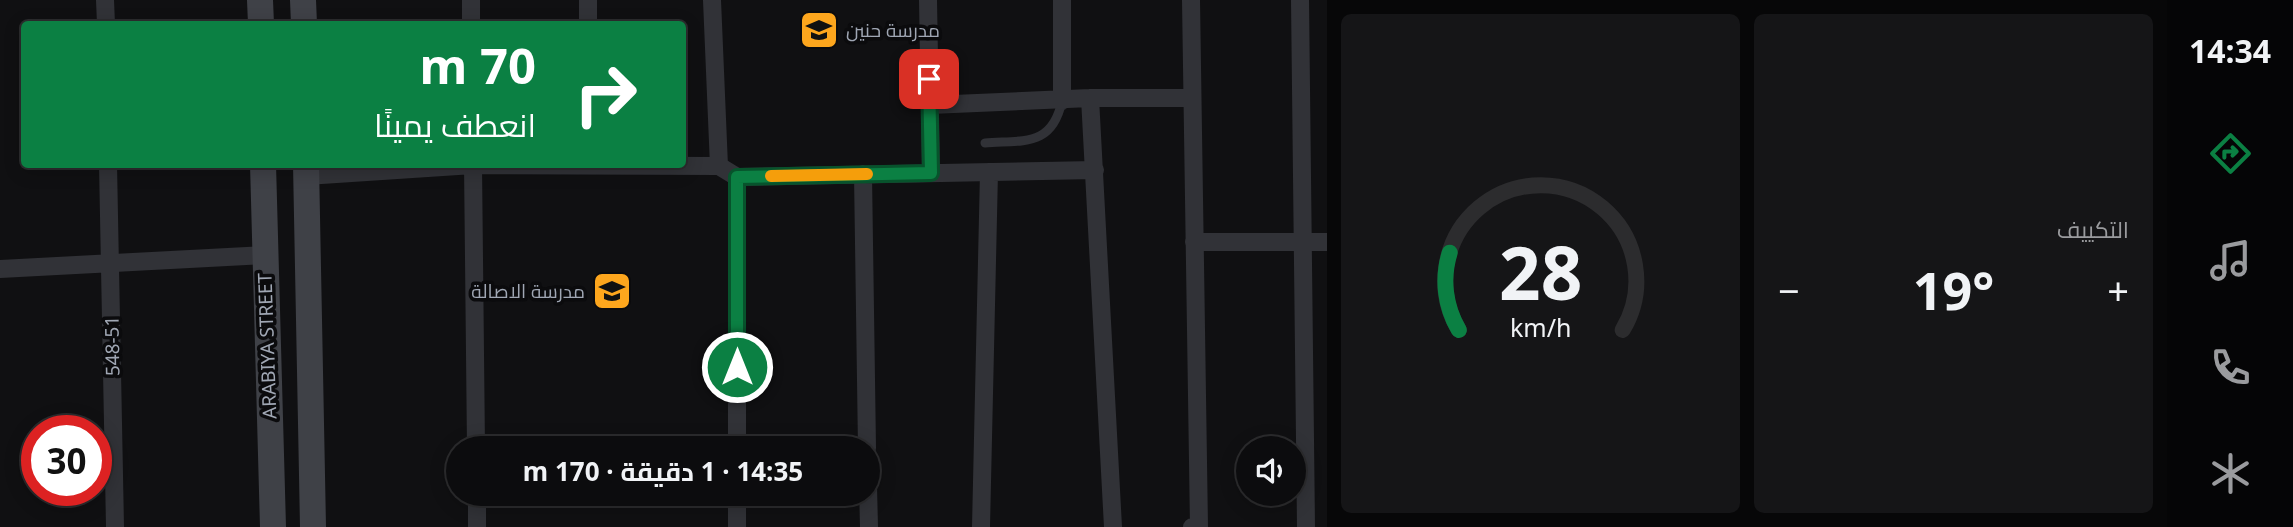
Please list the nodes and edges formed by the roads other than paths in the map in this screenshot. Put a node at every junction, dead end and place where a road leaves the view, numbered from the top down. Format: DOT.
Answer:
graph roads {
  1 [pos="105,0"];
  2 [pos="261,0"];
  3 [pos="303,0"];
  4 [pos="471,0"];
  5 [pos="588,0"];
  6 [pos="712,0"];
  7 [pos="928,0"];
  8 [pos="1062,0"];
  9 [pos="1191,0"];
  10 [pos="1300,0"];
  11 [pos="106,21"];
  12 [pos="261,21"];
  13 [pos="304,21"];
  14 [pos="471,21"];
  15 [pos="588,21"];
  16 [pos="1090,98"];
  17 [pos="1191,98"];
  18 [pos="1062,101"];
  19 [pos="930,105"];
  20 [pos="985,143"];
  21 [pos="686,166"];
  22 [pos="719,166"];
  23 [pos="108,168"];
  24 [pos="263,168"];
  25 [pos="373,168"];
  26 [pos="473,168"];
  27 [pos="306,170"];
  28 [pos="1095,170"];
  29 [pos="989,172"];
  30 [pos="931,173"];
  31 [pos="863,174"];
  32 [pos="737,177"];
  33 [pos="1194,242"];
  34 [pos="1303,242"];
  35 [pos="1327,242"];
  36 [pos="265,255"];
  37 [pos="110,262"];
  38 [pos="0,269"];
  39 [pos="476,436"];
  40 [pos="737,436"];
  41 [pos="867,436"];
  42 [pos="477,506"];
  43 [pos="737,506"];
  44 [pos="868,506"];
  45 [pos="115,527"];
  46 [pos="273,527"];
  47 [pos="313,527"];
  48 [pos="477,527"];
  49 [pos="737,527"];
  50 [pos="869,527"];
  51 [pos="981,527"];
  52 [pos="1113,527"];
  53 [pos="1192,527"];
  54 [pos="1306,527"];
  1 -- 11 [label="street"];
  2 -- 12 [label="main road"];
  3 -- 13 [label="main road"];
  4 -- 14 [label="street"];
  5 -- 15 [label="street"];
  6 -- 22 [label="street"];
  7 -- 19 [label="street"];
  8 -- 18 [label="street"];
  9 -- 17 [label="street"];
  10 -- 34 [label="street"];
  16 -- 17 [label="street"];
  16 -- 18 [label="street"];
  16 -- 28 [label="street"];
  17 -- 33 [label="street"];
  18 -- 19 [label="street"];
  18 -- 20 [label="lane"];
  19 -- 30 [label="street"];
  21 -- 22 [label="street"];
  22 -- 32 [label="street"];
  23 -- 37 [label="street, 548-51"];
  24 -- 36 [label="main road, ARABIYA STREET"];
  25 -- 27 [label="street"];
  26 -- 39 [label="street"];
  27 -- 47 [label="main road"];
  28 -- 29 [label="street"];
  28 -- 52 [label="street"];
  29 -- 30 [label="street"];
  29 -- 51 [label="street"];
  30 -- 31 [label="street"];
  31 -- 32 [label="street"];
  31 -- 41 [label="street"];
  32 -- 40 [label="street"];
  33 -- 34 [label="street"];
  33 -- 53 [label="street"];
  34 -- 35 [label="street"];
  34 -- 54 [label="street"];
  36 -- 37 [label="street"];
  36 -- 46 [label="main road, ARABIYA STREET"];
  37 -- 38 [label="street"];
  37 -- 45 [label="street, 548-51"];
  42 -- 48 [label="street"];
  43 -- 49 [label="street"];
  44 -- 50 [label="street"];
}
